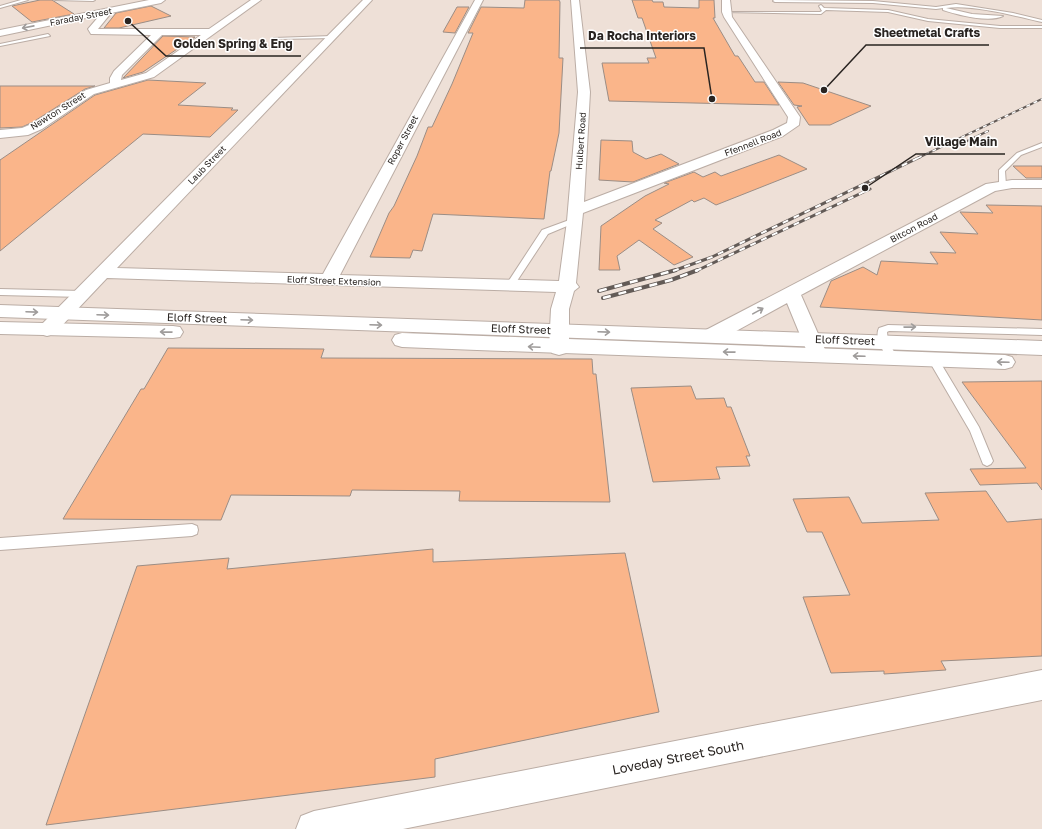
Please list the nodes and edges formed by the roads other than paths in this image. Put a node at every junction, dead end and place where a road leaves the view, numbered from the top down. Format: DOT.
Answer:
graph roads {
  1 [pos="26,0"];
  2 [pos="57,0"];
  3 [pos="93,0"];
  4 [pos="161,0"];
  5 [pos="257,0"];
  6 [pos="368,0"];
  7 [pos="479,0"];
  8 [pos="574,0"];
  9 [pos="775,0"];
  10 [pos="815,1"];
  11 [pos="871,1"];
  12 [pos="726,6"];
  13 [pos="0,7"];
  14 [pos="943,8"];
  15 [pos="824,9"];
  16 [pos="108,12"];
  17 [pos="1013,14"];
  18 [pos="1042,21"];
  19 [pos="1042,27"];
  20 [pos="159,32"];
  21 [pos="211,32"];
  22 [pos="0,33"];
  23 [pos="48,35"];
  24 [pos="332,37"];
  25 [pos="276,38"];
  26 [pos="0,45"];
  27 [pos="116,84"];
  28 [pos="0,134"];
  29 [pos="1042,145"];
  30 [pos="1042,184"];
  31 [pos="1002,185"];
  32 [pos="575,215"];
  33 [pos="102,273"];
  34 [pos="328,280"];
  35 [pos="510,285"];
  36 [pos="568,285"];
  37 [pos="0,292"];
  38 [pos="791,292"];
  39 [pos="82,294"];
  40 [pos="0,310"];
  41 [pos="64,313"];
  42 [pos="0,328"];
  43 [pos="47,330"];
  44 [pos="322,330"];
  45 [pos="1042,332"];
  46 [pos="711,336"];
  47 [pos="566,340"];
  48 [pos="814,346"];
  49 [pos="1042,348"];
  50 [pos="887,349"];
  51 [pos="933,359"];
  52 [pos="1042,363"];
  53 [pos="987,461"];
  54 [pos="192,530"];
  55 [pos="0,544"];
  56 [pos="1042,685"];
  57 [pos="314,829"];
  1 -- 13 [label="lane"];
  2 -- 3 [label="lane"];
  4 -- 16 [label="street, Faraday Street"];
  5 -- 21 [label="street, Newton Street"];
  6 -- 24 [label="street, Laub Street"];
  7 -- 34 [label="street, Roper Street"];
  8 -- 32 [label="street, Hulbert Road"];
  9 -- 10 [label="lane"];
  10 -- 11 [label="lane"];
  10 -- 15 [label="lane"];
  11 -- 14 [label="lane"];
  12 -- 15 [label="lane"];
  12 -- 32 [label="street, Ffennell Road"];
  14 -- 17 [label="lane"];
  14 -- 17 [label="lane"];
  15 -- 19 [label="lane"];
  16 -- 20 [label="street"];
  16 -- 22 [label="street, Faraday Street, one-way"];
  17 -- 18 [label="lane"];
  20 -- 21 [label="street"];
  20 -- 27 [label="street"];
  21 -- 27 [label="street, Newton Street"];
  23 -- 26 [label="lane"];
  24 -- 25 [label="lane"];
  24 -- 33 [label="street, Laub Street"];
  27 -- 28 [label="street, Newton Street"];
  29 -- 31 [label="lane"];
  30 -- 31 [label="street, Bitcon Road"];
  31 -- 38 [label="street, Bitcon Road"];
  32 -- 35 [label="lane"];
  32 -- 36 [label="street, Hulbert Road"];
  33 -- 34 [label="street, Eloff Street Extension"];
  33 -- 39 [label="street, Laub Street"];
  34 -- 35 [label="street, Eloff Street Extension"];
  35 -- 36 [label="street, Eloff Street Extension"];
  36 -- 47 [label="street, Hulbert Road"];
  37 -- 39 [label="lane"];
  46 -- 38 [label="street, Bitcon Road, one-way"];
  38 -- 48 [label="street"];
  39 -- 41 [label="street, Laub Street"];
  40 -- 41 [label="street, Eloff Street, one-way"];
  41 -- 43 [label="street, Laub Street"];
  41 -- 44 [label="street, Eloff Street, one-way"];
  42 -- 43 [label="street, Eloff Street"];
  44 -- 43 [label="street, Eloff Street, one-way"];
  44 -- 47 [label="street, Eloff Street"];
  50 -- 45 [label="lane, one-way"];
  47 -- 46 [label="street, Eloff Street, one-way"];
  46 -- 48 [label="street, Eloff Street"];
  48 -- 47 [label="street, Eloff Street, one-way"];
  48 -- 50 [label="street, Eloff Street"];
  49 -- 50 [label="street, Eloff Street"];
  50 -- 51 [label="street, Eloff Street"];
  52 -- 51 [label="street, Eloff Street, one-way"];
  51 -- 53 [label="lane"];
  54 -- 55 [label="lane"];
  56 -- 57 [label="street, Loveday Street South"];
}
